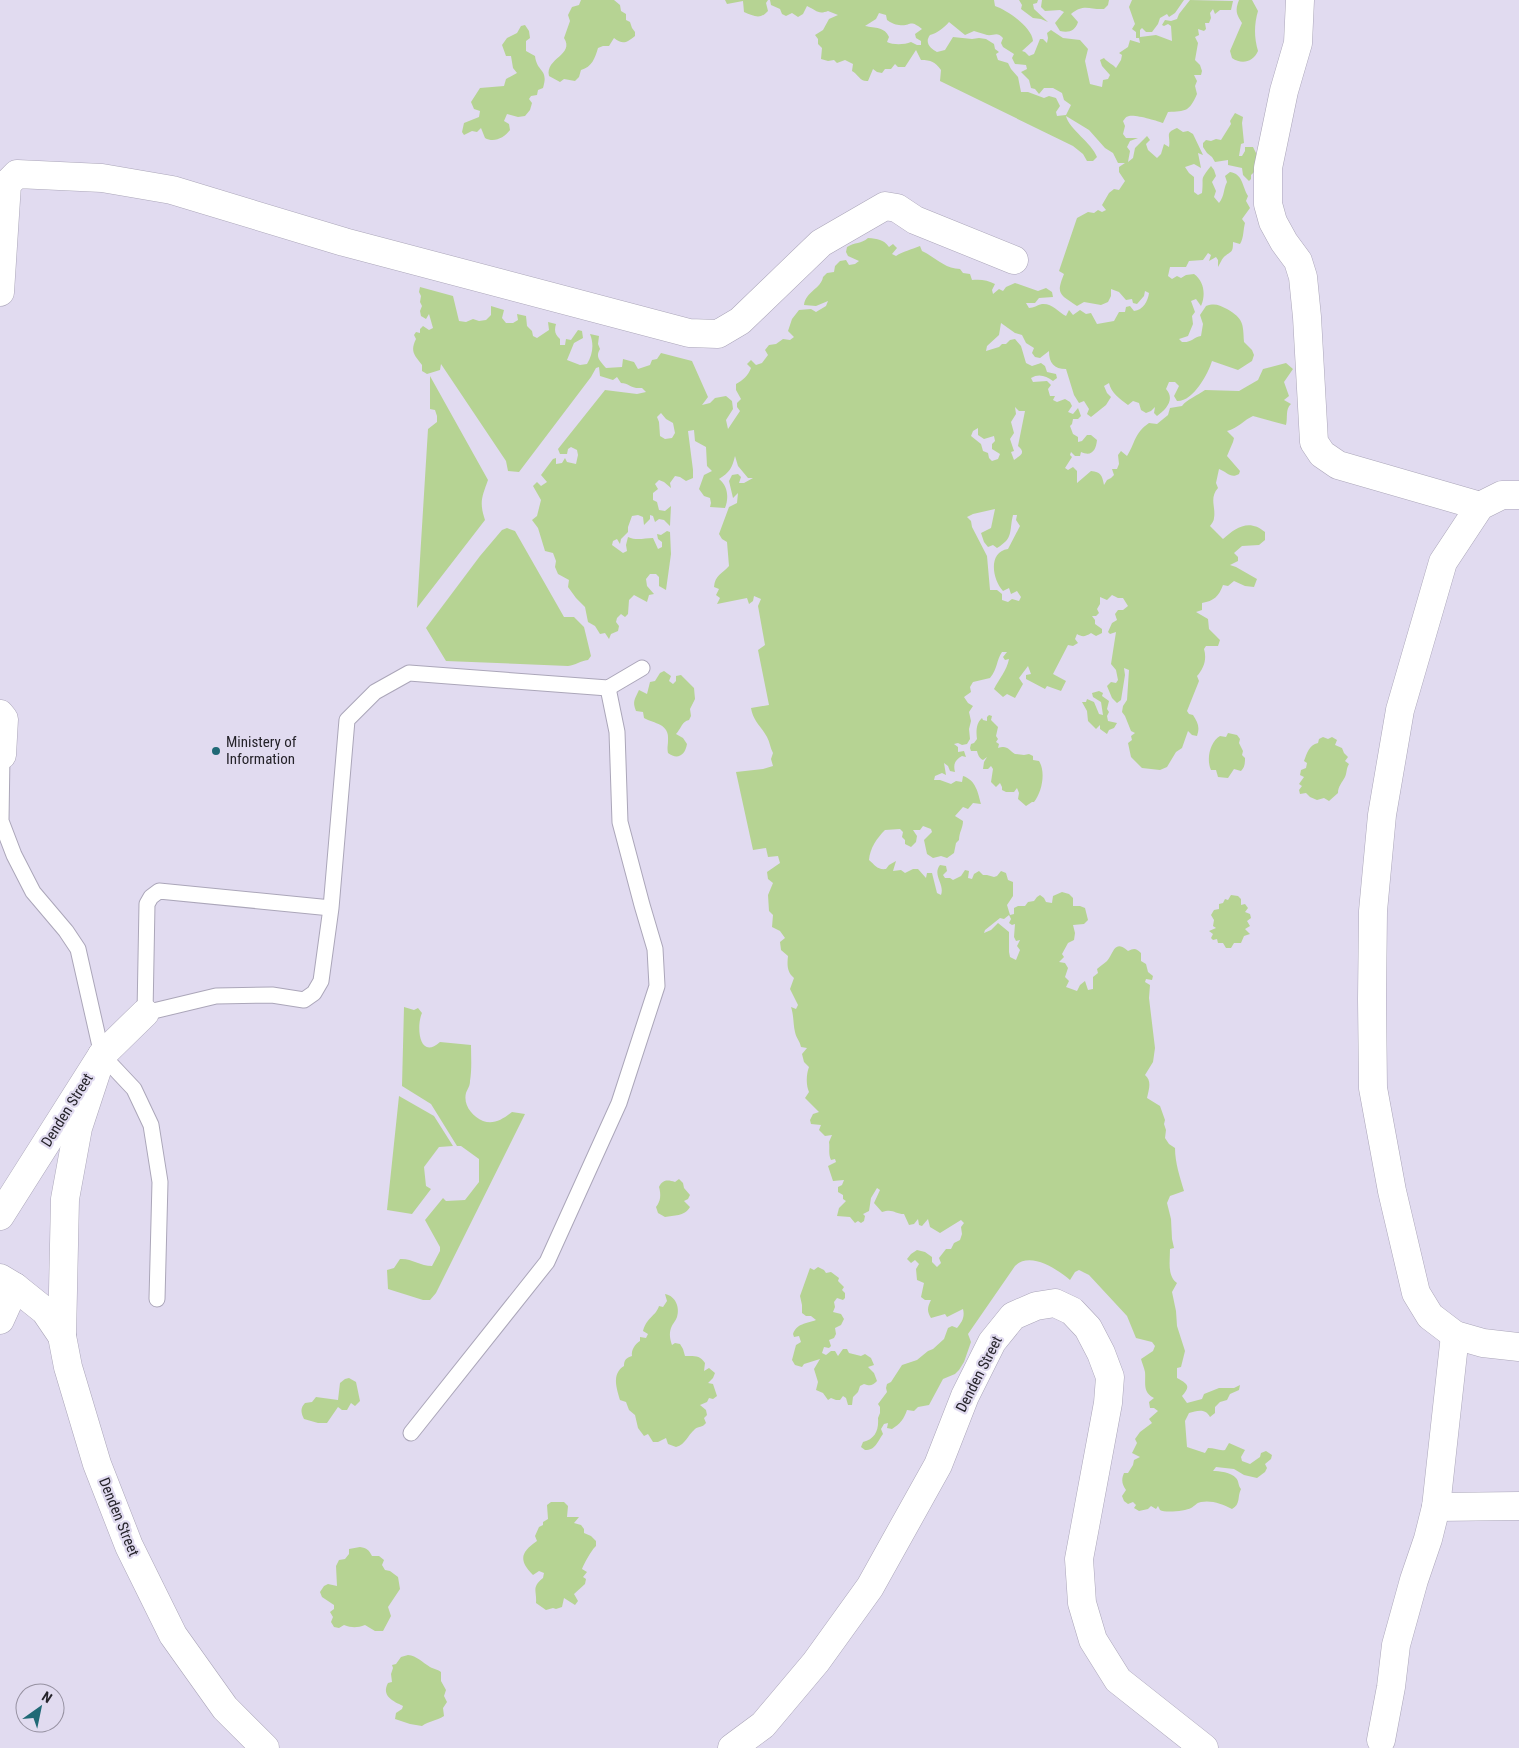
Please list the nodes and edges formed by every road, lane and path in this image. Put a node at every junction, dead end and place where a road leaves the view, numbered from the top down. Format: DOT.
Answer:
graph roads {
  1 [pos="1300,0"];
  2 [pos="6,176"];
  3 [pos="1014,260"];
  4 [pos="0,292"];
  5 [pos="1519,495"];
  6 [pos="1480,506"];
  7 [pos="642,668"];
  8 [pos="608,688"];
  9 [pos="0,714"];
  10 [pos="2,755"];
  11 [pos="330,908"];
  12 [pos="146,1012"];
  13 [pos="102,1055"];
  14 [pos="0,1216"];
  15 [pos="7,1283"];
  16 [pos="157,1299"];
  17 [pos="0,1320"];
  18 [pos="1455,1335"];
  19 [pos="62,1336"];
  20 [pos="1519,1347"];
  21 [pos="412,1433"];
  22 [pos="1519,1506"];
  23 [pos="1436,1507"];
  24 [pos="1382,1740"];
  25 [pos="265,1748"];
  26 [pos="732,1748"];
  27 [pos="1204,1748"];
  1 -- 6 [label="street"];
  2 -- 3 [label="street"];
  2 -- 4 [label="street"];
  5 -- 6 [label="street"];
  6 -- 18 [label="street"];
  7 -- 8 [label="lane"];
  8 -- 11 [label="lane"];
  8 -- 21 [label="lane"];
  9 -- 10 [label="street"];
  10 -- 13 [label="lane"];
  11 -- 12 [label="lane"];
  11 -- 12 [label="lane"];
  12 -- 13 [label="street, Denden Street"];
  13 -- 14 [label="street, Denden Street"];
  13 -- 16 [label="lane"];
  13 -- 19 [label="street"];
  15 -- 17 [label="street"];
  15 -- 19 [label="street, Denden Street"];
  18 -- 20 [label="street"];
  18 -- 23 [label="street"];
  19 -- 25 [label="street, Denden Street"];
  22 -- 23 [label="street"];
  23 -- 24 [label="street"];
  26 -- 27 [label="street, Denden Street"];
}
